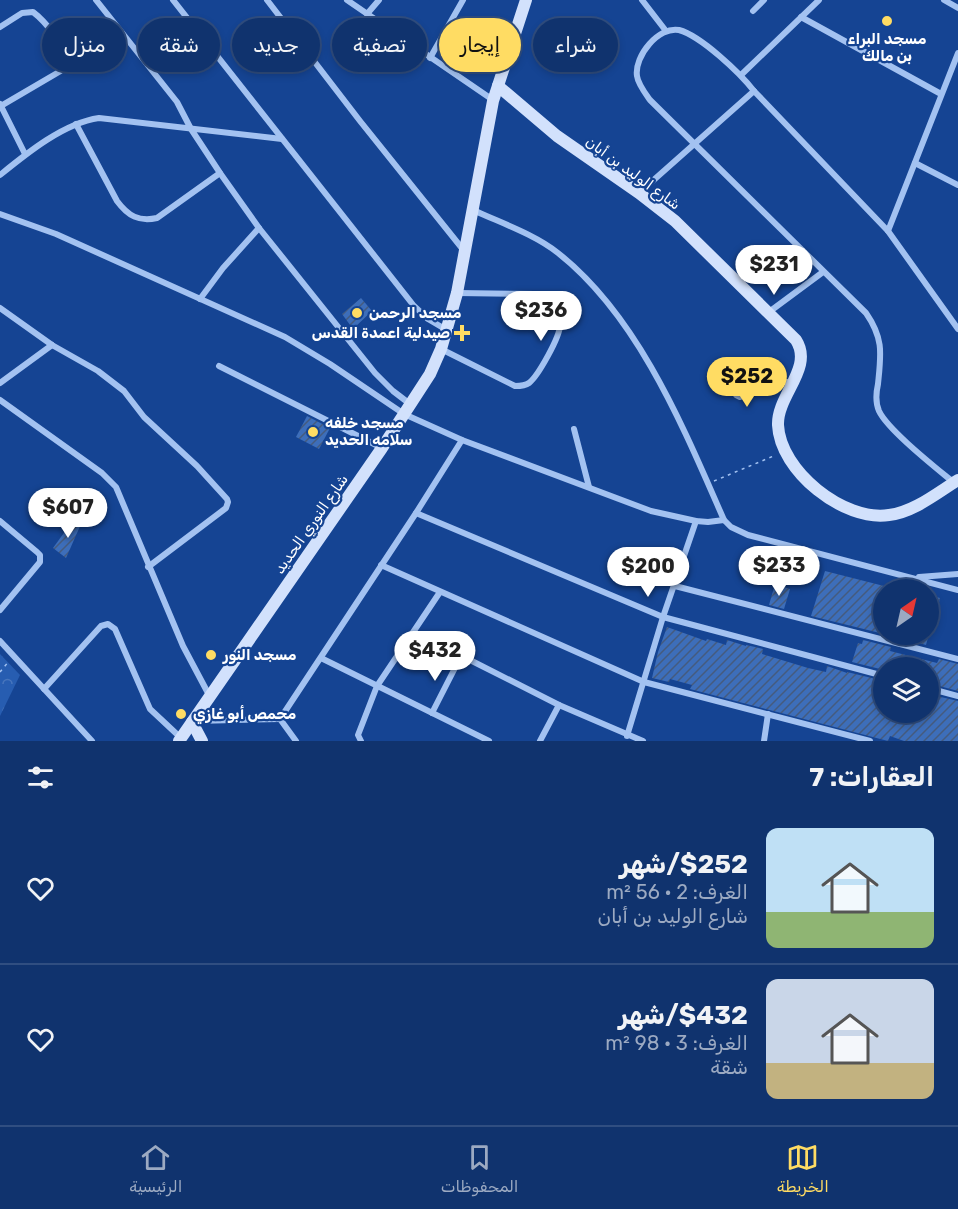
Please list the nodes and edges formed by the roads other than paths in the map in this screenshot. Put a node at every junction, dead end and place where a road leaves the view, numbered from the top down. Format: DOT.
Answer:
graph roads {
  1 [pos="96,0"];
  2 [pos="172,0"];
  3 [pos="267,0"];
  4 [pos="347,0"];
  5 [pos="379,0"];
  6 [pos="462,0"];
  7 [pos="526,0"];
  8 [pos="642,0"];
  9 [pos="764,0"];
  10 [pos="819,0"];
  11 [pos="944,0"];
  12 [pos="958,8"];
  13 [pos="753,11"];
  14 [pos="367,14"];
  15 [pos="801,16"];
  16 [pos="0,27"];
  17 [pos="666,31"];
  18 [pos="958,53"];
  19 [pos="430,57"];
  20 [pos="741,75"];
  21 [pos="498,86"];
  22 [pos="754,91"];
  23 [pos="941,94"];
  24 [pos="493,101"];
  25 [pos="0,105"];
  26 [pos="76,124"];
  27 [pos="191,129"];
  28 [pos="282,139"];
  29 [pos="695,143"];
  30 [pos="25,154"];
  31 [pos="915,163"];
  32 [pos="220,173"];
  33 [pos="0,175"];
  34 [pos="958,185"];
  35 [pos="639,194"];
  36 [pos="473,210"];
  37 [pos="0,214"];
  38 [pos="259,228"];
  39 [pos="888,231"];
  40 [pos="465,252"];
  41 [pos="823,272"];
  42 [pos="457,292"];
  43 [pos="200,299"];
  44 [pos="0,308"];
  45 [pos="769,312"];
  46 [pos="445,329"];
  47 [pos="958,329"];
  48 [pos="52,345"];
  49 [pos="441,349"];
  50 [pos="219,366"];
  51 [pos="726,375"];
  52 [pos="792,382"];
  53 [pos="0,383"];
  54 [pos="0,400"];
  55 [pos="407,409"];
  56 [pos="574,429"];
  57 [pos="462,440"];
  58 [pos="382,448"];
  59 [pos="956,481"];
  60 [pos="589,487"];
  61 [pos="416,513"];
  62 [pos="724,520"];
  63 [pos="0,521"];
  64 [pos="696,521"];
  65 [pos="381,565"];
  66 [pos="148,567"];
  67 [pos="958,574"];
  68 [pos="915,578"];
  69 [pos="675,586"];
  70 [pos="958,590"];
  71 [pos="440,592"];
  72 [pos="0,610"];
  73 [pos="663,617"];
  74 [pos="0,641"];
  75 [pos="321,658"];
  76 [pos="958,659"];
  77 [pos="873,673"];
  78 [pos="644,682"];
  79 [pos="377,686"];
  80 [pos="44,689"];
  81 [pos="939,691"];
  82 [pos="209,695"];
  83 [pos="958,696"];
  84 [pos="559,705"];
  85 [pos="432,713"];
  86 [pos="768,714"];
  87 [pos="280,719"];
  88 [pos="193,722"];
  89 [pos="627,736"];
  90 [pos="182,740"];
  91 [pos="92,741"];
  92 [pos="202,741"];
  93 [pos="296,741"];
  94 [pos="362,741"];
  95 [pos="489,741"];
  96 [pos="540,741"];
  97 [pos="643,741"];
  98 [pos="764,741"];
  99 [pos="870,741"];
  1 -- 27 [label="street"];
  2 -- 28 [label="street"];
  3 -- 40 [label="street"];
  4 -- 14 [label="street"];
  5 -- 14 [label="street"];
  6 -- 19 [label="street"];
  7 -- 21 [label="street, شارع النوري الحديد"];
  8 -- 17 [label="street"];
  9 -- 13 [label="street"];
  10 -- 15 [label="street"];
  11 -- 12 [label="street"];
  14 -- 19 [label="street"];
  15 -- 20 [label="street"];
  15 -- 23 [label="street"];
  16 -- 25 [label="street"];
  17 -- 20 [label="street"];
  17 -- 29 [label="street"];
  18 -- 23 [label="street"];
  19 -- 24 [label="street"];
  20 -- 22 [label="street"];
  21 -- 24 [label="street, شارع النوري الحديد"];
  21 -- 35 [label="street, شارع الوليد بن أبان"];
  22 -- 29 [label="street"];
  22 -- 39 [label="street"];
  23 -- 31 [label="street"];
  24 -- 36 [label="street, شارع النوري الحديد"];
  25 -- 30 [label="street"];
  26 -- 27 [label="street"];
  26 -- 30 [label="street"];
  26 -- 32 [label="street"];
  27 -- 28 [label="street"];
  27 -- 32 [label="street"];
  28 -- 46 [label="street"];
  29 -- 35 [label="street"];
  29 -- 41 [label="street"];
  30 -- 33 [label="street"];
  31 -- 34 [label="street"];
  31 -- 39 [label="street"];
  32 -- 38 [label="street"];
  35 -- 45 [label="street, شارع الوليد بن أبان"];
  36 -- 40 [label="street, شارع النوري الحديد"];
  36 -- 62 [label="street"];
  37 -- 43 [label="street"];
  38 -- 43 [label="street"];
  38 -- 55 [label="street"];
  39 -- 47 [label="street"];
  40 -- 42 [label="street, شارع النوري الحديد"];
  41 -- 45 [label="street"];
  41 -- 59 [label="street"];
  42 -- 46 [label="street, شارع النوري الحديد"];
  42 -- 49 [label="street"];
  43 -- 55 [label="street"];
  44 -- 48 [label="street"];
  45 -- 52 [label="street, شارع الوليد بن أبان"];
  46 -- 49 [label="street, شارع النوري الحديد"];
  48 -- 53 [label="street"];
  48 -- 66 [label="street"];
  49 -- 55 [label="street, شارع النوري الحديد"];
  50 -- 58 [label="street"];
  51 -- 52 [label="street"];
  52 -- 59 [label="street, شارع الوليد بن أبان"];
  54 -- 66 [label="street"];
  55 -- 57 [label="street"];
  55 -- 58 [label="street, شارع النوري الحديد"];
  56 -- 60 [label="street"];
  57 -- 60 [label="street"];
  57 -- 61 [label="street"];
  58 -- 82 [label="street, شارع النوري الحديد"];
  60 -- 64 [label="street"];
  61 -- 65 [label="street"];
  61 -- 73 [label="street"];
  62 -- 64 [label="street"];
  62 -- 68 [label="street"];
  63 -- 72 [label="street"];
  64 -- 69 [label="street"];
  65 -- 71 [label="street"];
  65 -- 75 [label="street"];
  66 -- 82 [label="street"];
  67 -- 68 [label="street"];
  68 -- 70 [label="street"];
  69 -- 73 [label="street"];
  69 -- 76 [label="street"];
  71 -- 78 [label="street"];
  71 -- 79 [label="street"];
  73 -- 77 [label="street"];
  73 -- 78 [label="street"];
  74 -- 80 [label="street"];
  75 -- 79 [label="street"];
  75 -- 87 [label="street"];
  78 -- 86 [label="street"];
  78 -- 89 [label="street"];
  79 -- 85 [label="street"];
  79 -- 94 [label="street"];
  80 -- 90 [label="street"];
  80 -- 91 [label="street"];
  81 -- 83 [label="street"];
  82 -- 88 [label="street, شارع النوري الحديد"];
  84 -- 85 [label="street"];
  84 -- 89 [label="street"];
  84 -- 96 [label="street"];
  85 -- 95 [label="street"];
  86 -- 98 [label="street"];
  86 -- 99 [label="street"];
  87 -- 88 [label="street"];
  87 -- 93 [label="street"];
  88 -- 90 [label="street, شارع النوري الحديد"];
  88 -- 92 [label="street"];
  89 -- 97 [label="street"];
}
